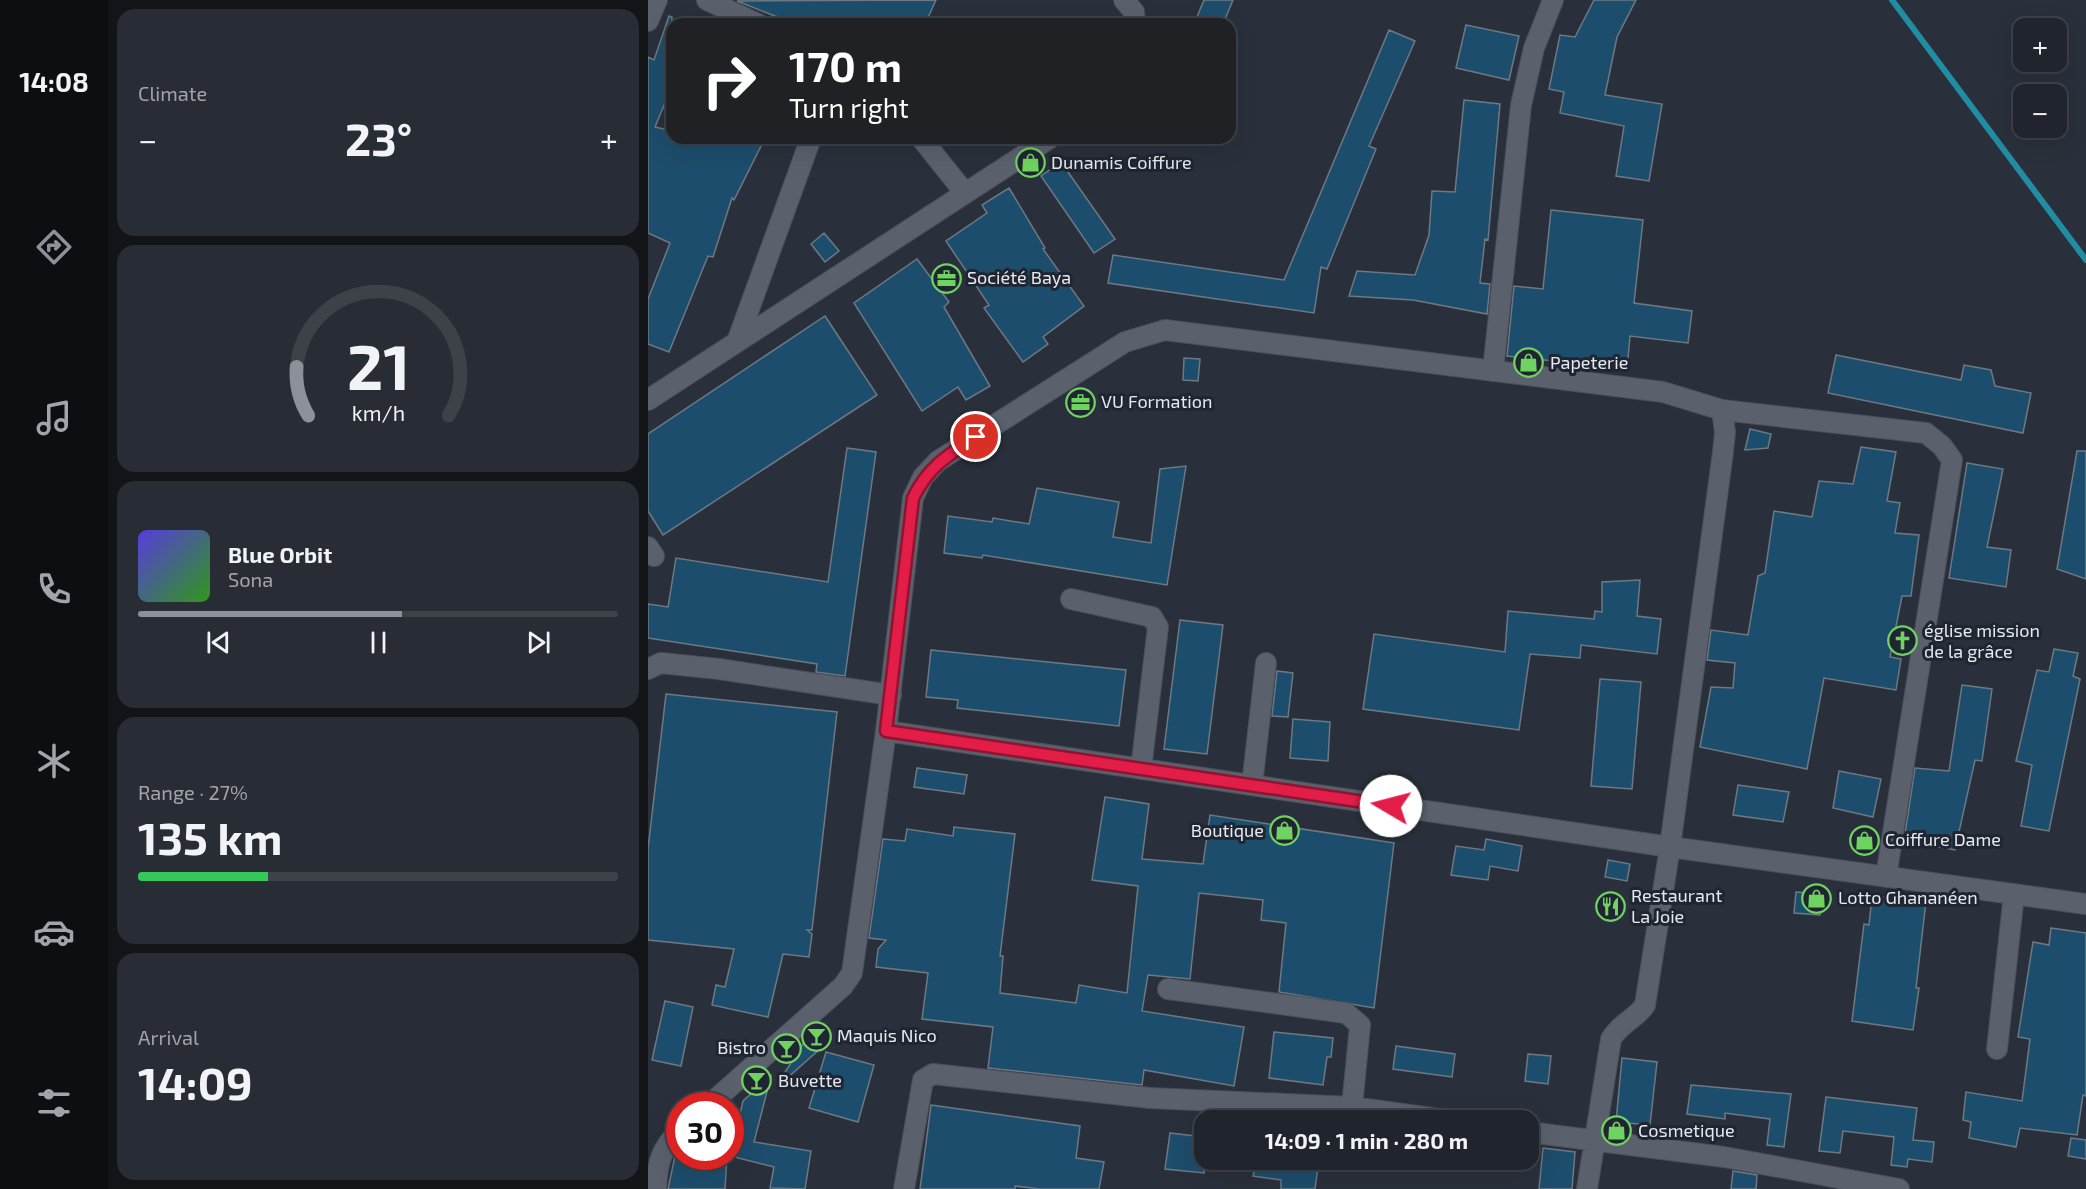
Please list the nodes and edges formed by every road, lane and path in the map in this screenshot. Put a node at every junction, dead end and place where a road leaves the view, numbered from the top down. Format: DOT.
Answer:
graph roads {
  1 [pos="706,0"];
  2 [pos="1124,0"];
  3 [pos="1553,0"];
  4 [pos="745,18"];
  5 [pos="1134,18"];
  6 [pos="809,144"];
  7 [pos="926,144"];
  8 [pos="1041,144"];
  9 [pos="965,193"];
  10 [pos="737,342"];
  11 [pos="1493,371"];
  12 [pos="648,400"];
  13 [pos="1722,410"];
  14 [pos="1071,599"];
  15 [pos="1266,663"];
  16 [pos="648,669"];
  17 [pos="891,695"];
  18 [pos="886,731"];
  19 [pos="1141,769"];
  20 [pos="1252,785"];
  21 [pos="1670,847"];
  22 [pos="1886,876"];
  23 [pos="2013,894"];
  24 [pos="2086,904"];
  25 [pos="1168,989"];
  26 [pos="1996,1049"];
  27 [pos="724,1092"];
  28 [pos="1352,1107"];
  29 [pos="1374,1110"];
  30 [pos="1539,1134"];
  31 [pos="1594,1142"];
  32 [pos="666,1147"];
  33 [pos="656,1189"];
  34 [pos="904,1189"];
  35 [pos="1587,1189"];
  36 [pos="1899,1189"];
  1 -- 4 [label="street"];
  2 -- 5 [label="street"];
  3 -- 11 [label="street"];
  6 -- 10 [label="street"];
  7 -- 9 [label="street"];
  8 -- 9 [label="street"];
  9 -- 10 [label="street"];
  10 -- 12 [label="street"];
  11 -- 13 [label="street"];
  11 -- 17 [label="street"];
  13 -- 21 [label="street"];
  13 -- 22 [label="street"];
  14 -- 19 [label="street"];
  15 -- 20 [label="street"];
  16 -- 17 [label="street"];
  17 -- 18 [label="street"];
  18 -- 19 [label="street"];
  18 -- 27 [label="street"];
  19 -- 20 [label="street"];
  20 -- 21 [label="street"];
  21 -- 22 [label="street"];
  21 -- 31 [label="street"];
  22 -- 23 [label="street"];
  23 -- 24 [label="street"];
  23 -- 26 [label="street"];
  25 -- 28 [label="street"];
  28 -- 29 [label="street"];
  28 -- 34 [label="street"];
  30 -- 31 [label="street"];
  31 -- 35 [label="street"];
  31 -- 36 [label="street"];
  32 -- 33 [label="street"];
}
